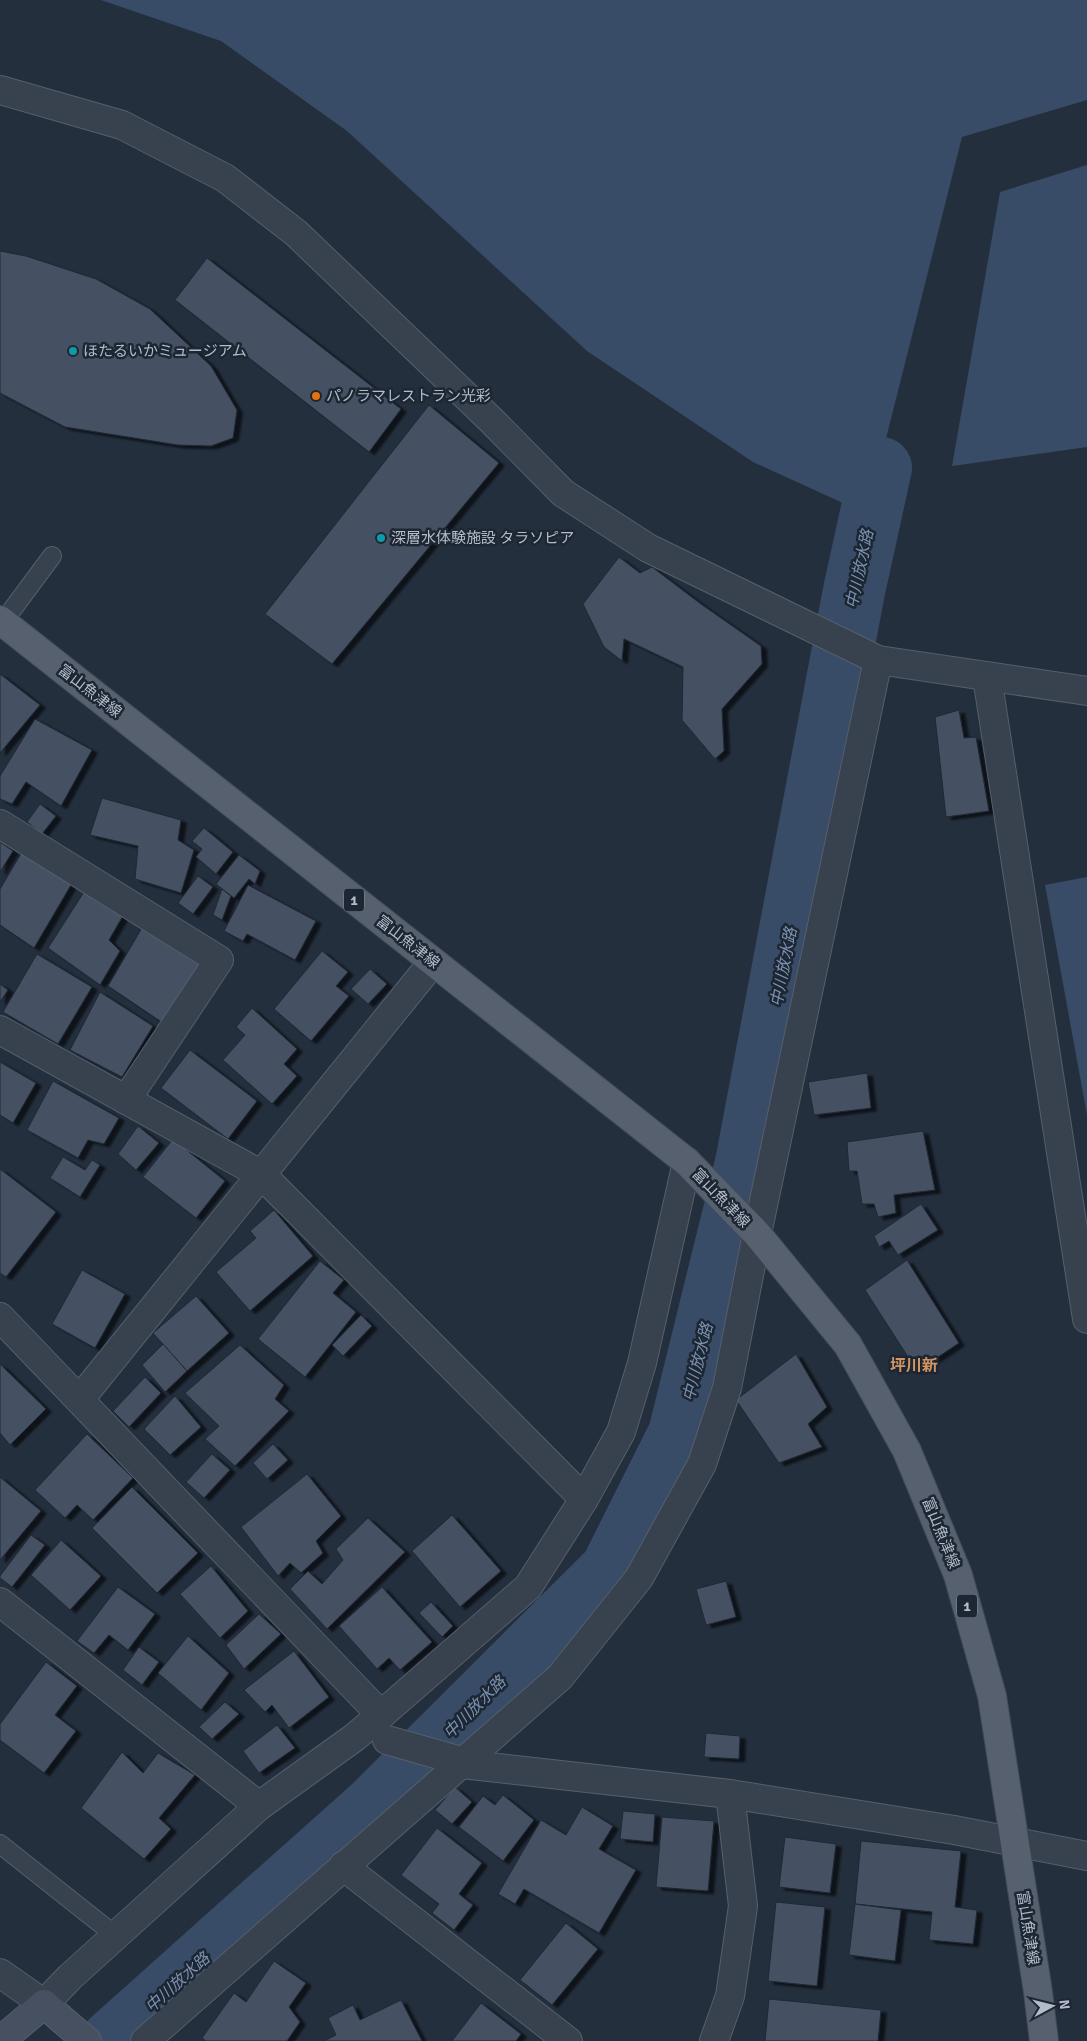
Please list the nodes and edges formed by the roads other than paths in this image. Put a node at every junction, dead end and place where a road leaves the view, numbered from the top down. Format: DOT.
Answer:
graph roads {
  1 [pos="0,90"];
  2 [pos="52,556"];
  3 [pos="1,623"];
  4 [pos="873,659"];
  5 [pos="987,677"];
  6 [pos="1087,691"];
  7 [pos="0,824"];
  8 [pos="433,962"];
  9 [pos="0,1030"];
  10 [pos="126,1100"];
  11 [pos="687,1162"];
  12 [pos="262,1175"];
  13 [pos="753,1230"];
  14 [pos="0,1317"];
  15 [pos="1087,1319"];
  16 [pos="80,1399"];
  17 [pos="584,1499"];
  18 [pos="0,1602"];
  19 [pos="384,1728"];
  20 [pos="459,1762"];
  21 [pos="730,1794"];
  22 [pos="259,1806"];
  23 [pos="1015,1842"];
  24 [pos="0,1844"];
  25 [pos="1087,1856"];
  26 [pos="343,1866"];
  27 [pos="116,1936"];
  28 [pos="0,1972"];
  29 [pos="44,2004"];
  30 [pos="0,2041"];
  31 [pos="87,2041"];
  32 [pos="145,2041"];
  33 [pos="568,2041"];
  34 [pos="714,2041"];
  35 [pos="1044,2041"];
  1 -- 4 [label="street"];
  2 -- 3 [label="lane"];
  3 -- 8 [label="main road, 富山魚津線 / 1"];
  4 -- 5 [label="street"];
  4 -- 13 [label="street"];
  5 -- 6 [label="street"];
  5 -- 15 [label="street"];
  7 -- 10 [label="street"];
  8 -- 11 [label="main road, 富山魚津線 / 1"];
  8 -- 12 [label="street"];
  9 -- 10 [label="street"];
  10 -- 12 [label="street"];
  11 -- 13 [label="main road, 富山魚津線 / 1"];
  11 -- 17 [label="street"];
  12 -- 16 [label="street"];
  12 -- 17 [label="street"];
  13 -- 20 [label="street"];
  13 -- 23 [label="main road, 富山魚津線 / 1"];
  14 -- 16 [label="street"];
  16 -- 19 [label="street"];
  17 -- 19 [label="street"];
  18 -- 22 [label="street"];
  19 -- 20 [label="street"];
  19 -- 22 [label="street"];
  20 -- 21 [label="street"];
  20 -- 26 [label="street"];
  21 -- 23 [label="street"];
  21 -- 34 [label="street"];
  22 -- 27 [label="street"];
  23 -- 25 [label="street"];
  23 -- 35 [label="main road, 富山魚津線 / 1"];
  24 -- 27 [label="lane"];
  26 -- 32 [label="street"];
  26 -- 33 [label="street"];
  27 -- 29 [label="street"];
  28 -- 29 [label="street"];
  29 -- 30 [label="main road"];
  29 -- 31 [label="main road"];
}
